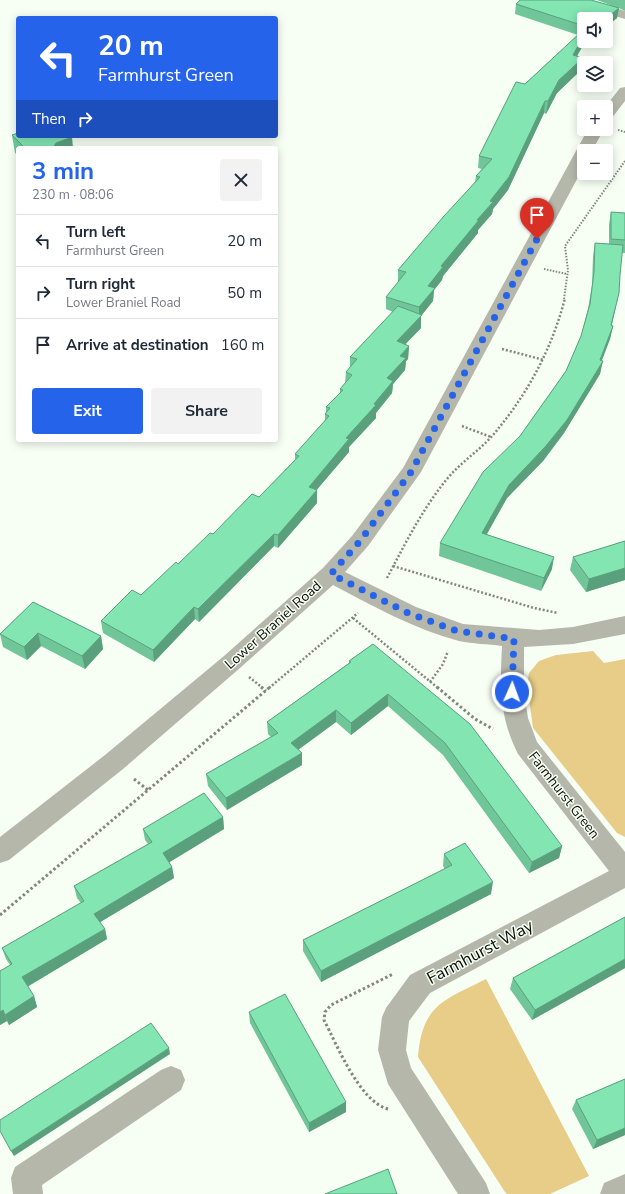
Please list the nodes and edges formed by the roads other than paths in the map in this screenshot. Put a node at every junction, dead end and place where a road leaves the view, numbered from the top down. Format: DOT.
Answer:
graph roads {
  1 [pos="577,0"];
  2 [pos="625,15"];
  3 [pos="625,91"];
  4 [pos="613,107"];
  5 [pos="577,164"];
  6 [pos="331,574"];
  7 [pos="625,625"];
  8 [pos="514,639"];
  9 [pos="0,852"];
  10 [pos="625,873"];
  11 [pos="171,1080"];
  12 [pos="625,1189"];
  13 [pos="28,1194"];
  14 [pos="475,1194"];
  15 [pos="615,1194"];
  1 -- 2 [label="street"];
  3 -- 4 [label="street"];
  5 -- 6 [label="street, Lower Braniel Road"];
  6 -- 8 [label="street"];
  6 -- 9 [label="street, Lower Braniel Road"];
  7 -- 8 [label="street"];
  8 -- 10 [label="street, Farmhurst Green"];
  10 -- 14 [label="street, Farmhurst Way"];
  11 -- 13 [label="street"];
  12 -- 15 [label="street"];
}
